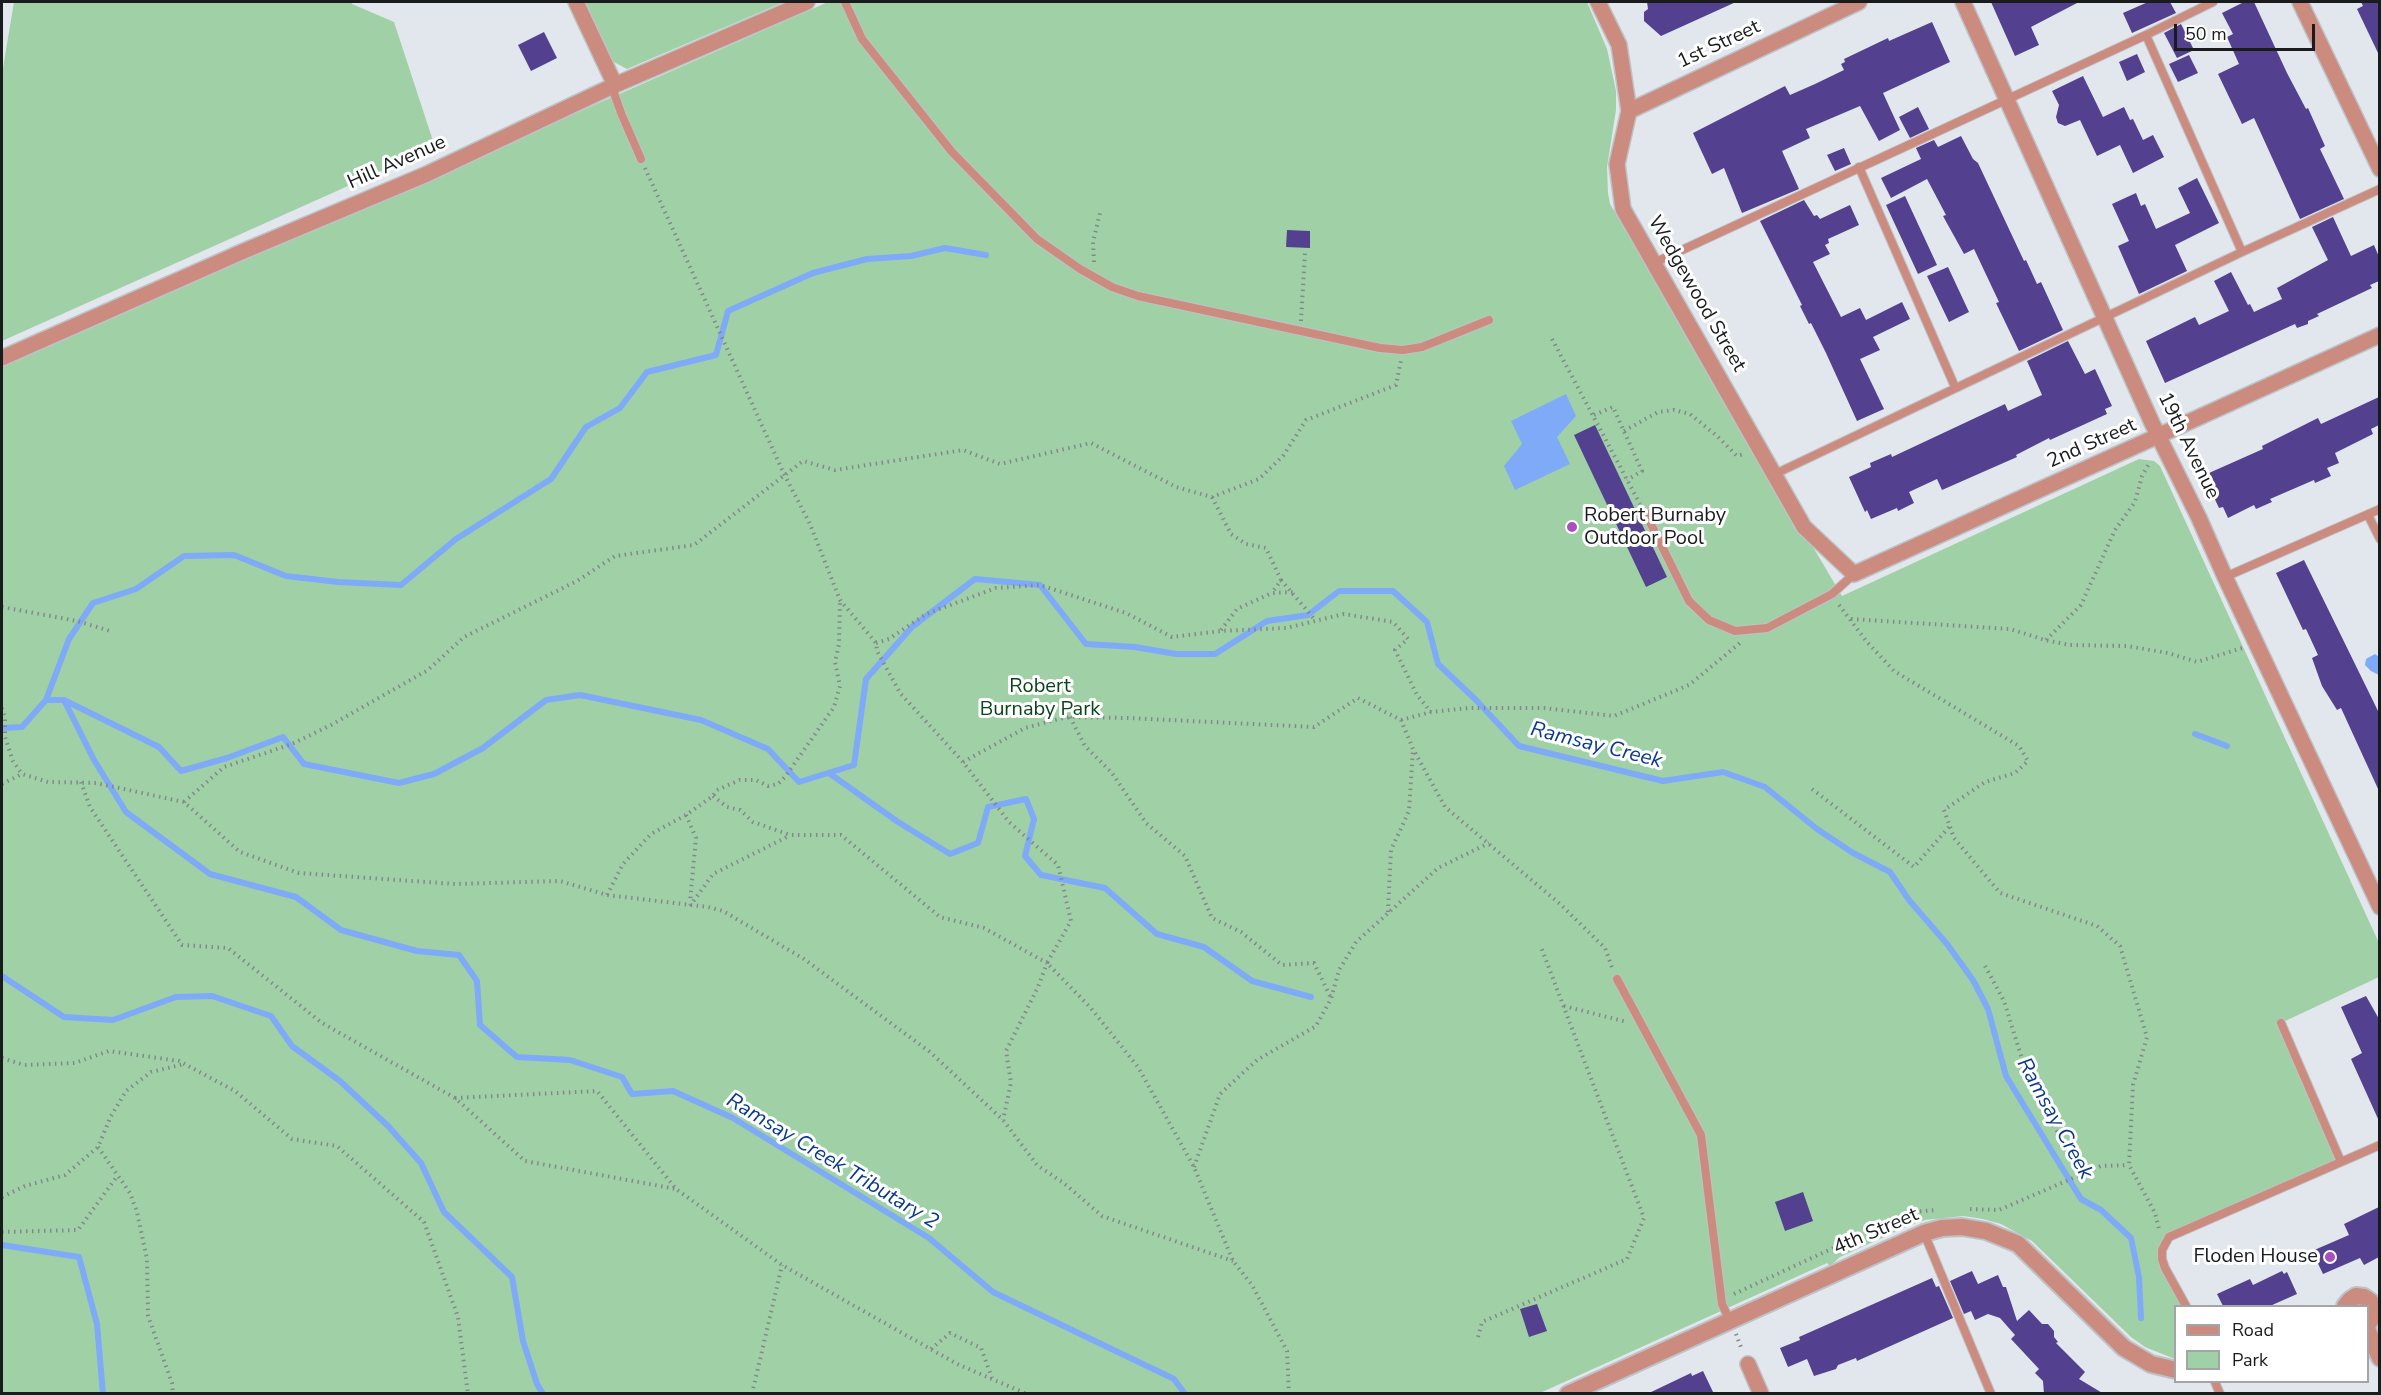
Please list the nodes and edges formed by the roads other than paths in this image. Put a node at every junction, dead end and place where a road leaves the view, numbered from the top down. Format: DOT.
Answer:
graph roads {
  1 [pos="576,2"];
  2 [pos="807,2"];
  3 [pos="845,2"];
  4 [pos="1598,2"];
  5 [pos="1859,2"];
  6 [pos="1963,2"];
  7 [pos="2212,2"];
  8 [pos="2300,2"];
  9 [pos="2146,34"];
  10 [pos="615,85"];
  11 [pos="2007,99"];
  12 [pos="1629,111"];
  13 [pos="641,159"];
  14 [pos="1859,167"];
  15 [pos="2379,169"];
  16 [pos="2379,189"];
  17 [pos="2242,252"];
  18 [pos="1654,263"];
  19 [pos="2105,317"];
  20 [pos="1490,320"];
  21 [pos="2379,335"];
  22 [pos="2,358"];
  23 [pos="1955,387"];
  24 [pos="2158,436"];
  25 [pos="1774,474"];
  26 [pos="2379,509"];
  27 [pos="1645,513"];
  28 [pos="2368,515"];
  29 [pos="2379,539"];
  30 [pos="1854,574"];
  31 [pos="2225,577"];
  32 [pos="2379,907"];
  33 [pos="1617,979"];
  34 [pos="2281,1023"];
  35 [pos="2379,1145"];
  36 [pos="2341,1162"];
  37 [pos="1924,1233"];
  38 [pos="2376,1302"];
  39 [pos="2185,1305"];
  40 [pos="2346,1305"];
  41 [pos="1730,1321"];
  42 [pos="2369,1321"];
  43 [pos="2369,1336"];
  44 [pos="2379,1358"];
  45 [pos="1748,1364"];
  46 [pos="2174,1370"];
  47 [pos="1568,1394"];
  48 [pos="1761,1394"];
  49 [pos="1991,1394"];
  1 -- 10 [label="street"];
  2 -- 10 [label="street, Hill Avenue"];
  3 -- 20 [label="lane"];
  4 -- 12 [label="street, Wedgewood Street"];
  5 -- 12 [label="street, 1st Street"];
  6 -- 11 [label="street, 19th Avenue"];
  7 -- 9 [label="lane"];
  8 -- 15 [label="street"];
  9 -- 11 [label="lane"];
  9 -- 17 [label="lane"];
  10 -- 13 [label="lane"];
  10 -- 22 [label="street, Hill Avenue"];
  11 -- 14 [label="lane"];
  11 -- 19 [label="street, 19th Avenue"];
  12 -- 18 [label="street, Wedgewood Street"];
  14 -- 18 [label="lane"];
  14 -- 23 [label="lane"];
  16 -- 17 [label="lane"];
  17 -- 19 [label="lane"];
  18 -- 25 [label="street, Wedgewood Street"];
  19 -- 23 [label="lane"];
  19 -- 24 [label="street, 19th Avenue"];
  21 -- 24 [label="street, 2nd Street"];
  23 -- 25 [label="lane"];
  24 -- 30 [label="street, 2nd Street"];
  24 -- 31 [label="street, 19th Avenue"];
  25 -- 30 [label="street, Wedgewood Street"];
  26 -- 28 [label="lane"];
  27 -- 30 [label="lane"];
  28 -- 29 [label="lane"];
  28 -- 31 [label="lane"];
  31 -- 32 [label="street, 19th Avenue"];
  33 -- 41 [label="lane"];
  34 -- 36 [label="lane"];
  35 -- 36 [label="lane"];
  36 -- 39 [label="lane"];
  37 -- 41 [label="street, 4th Street"];
  37 -- 46 [label="street, 4th Street"];
  37 -- 49 [label="lane"];
  38 -- 40 [label="street"];
  38 -- 42 [label="street"];
  41 -- 47 [label="street, 4th Street"];
  43 -- 44 [label="street"];
  45 -- 48 [label="street"];
}
